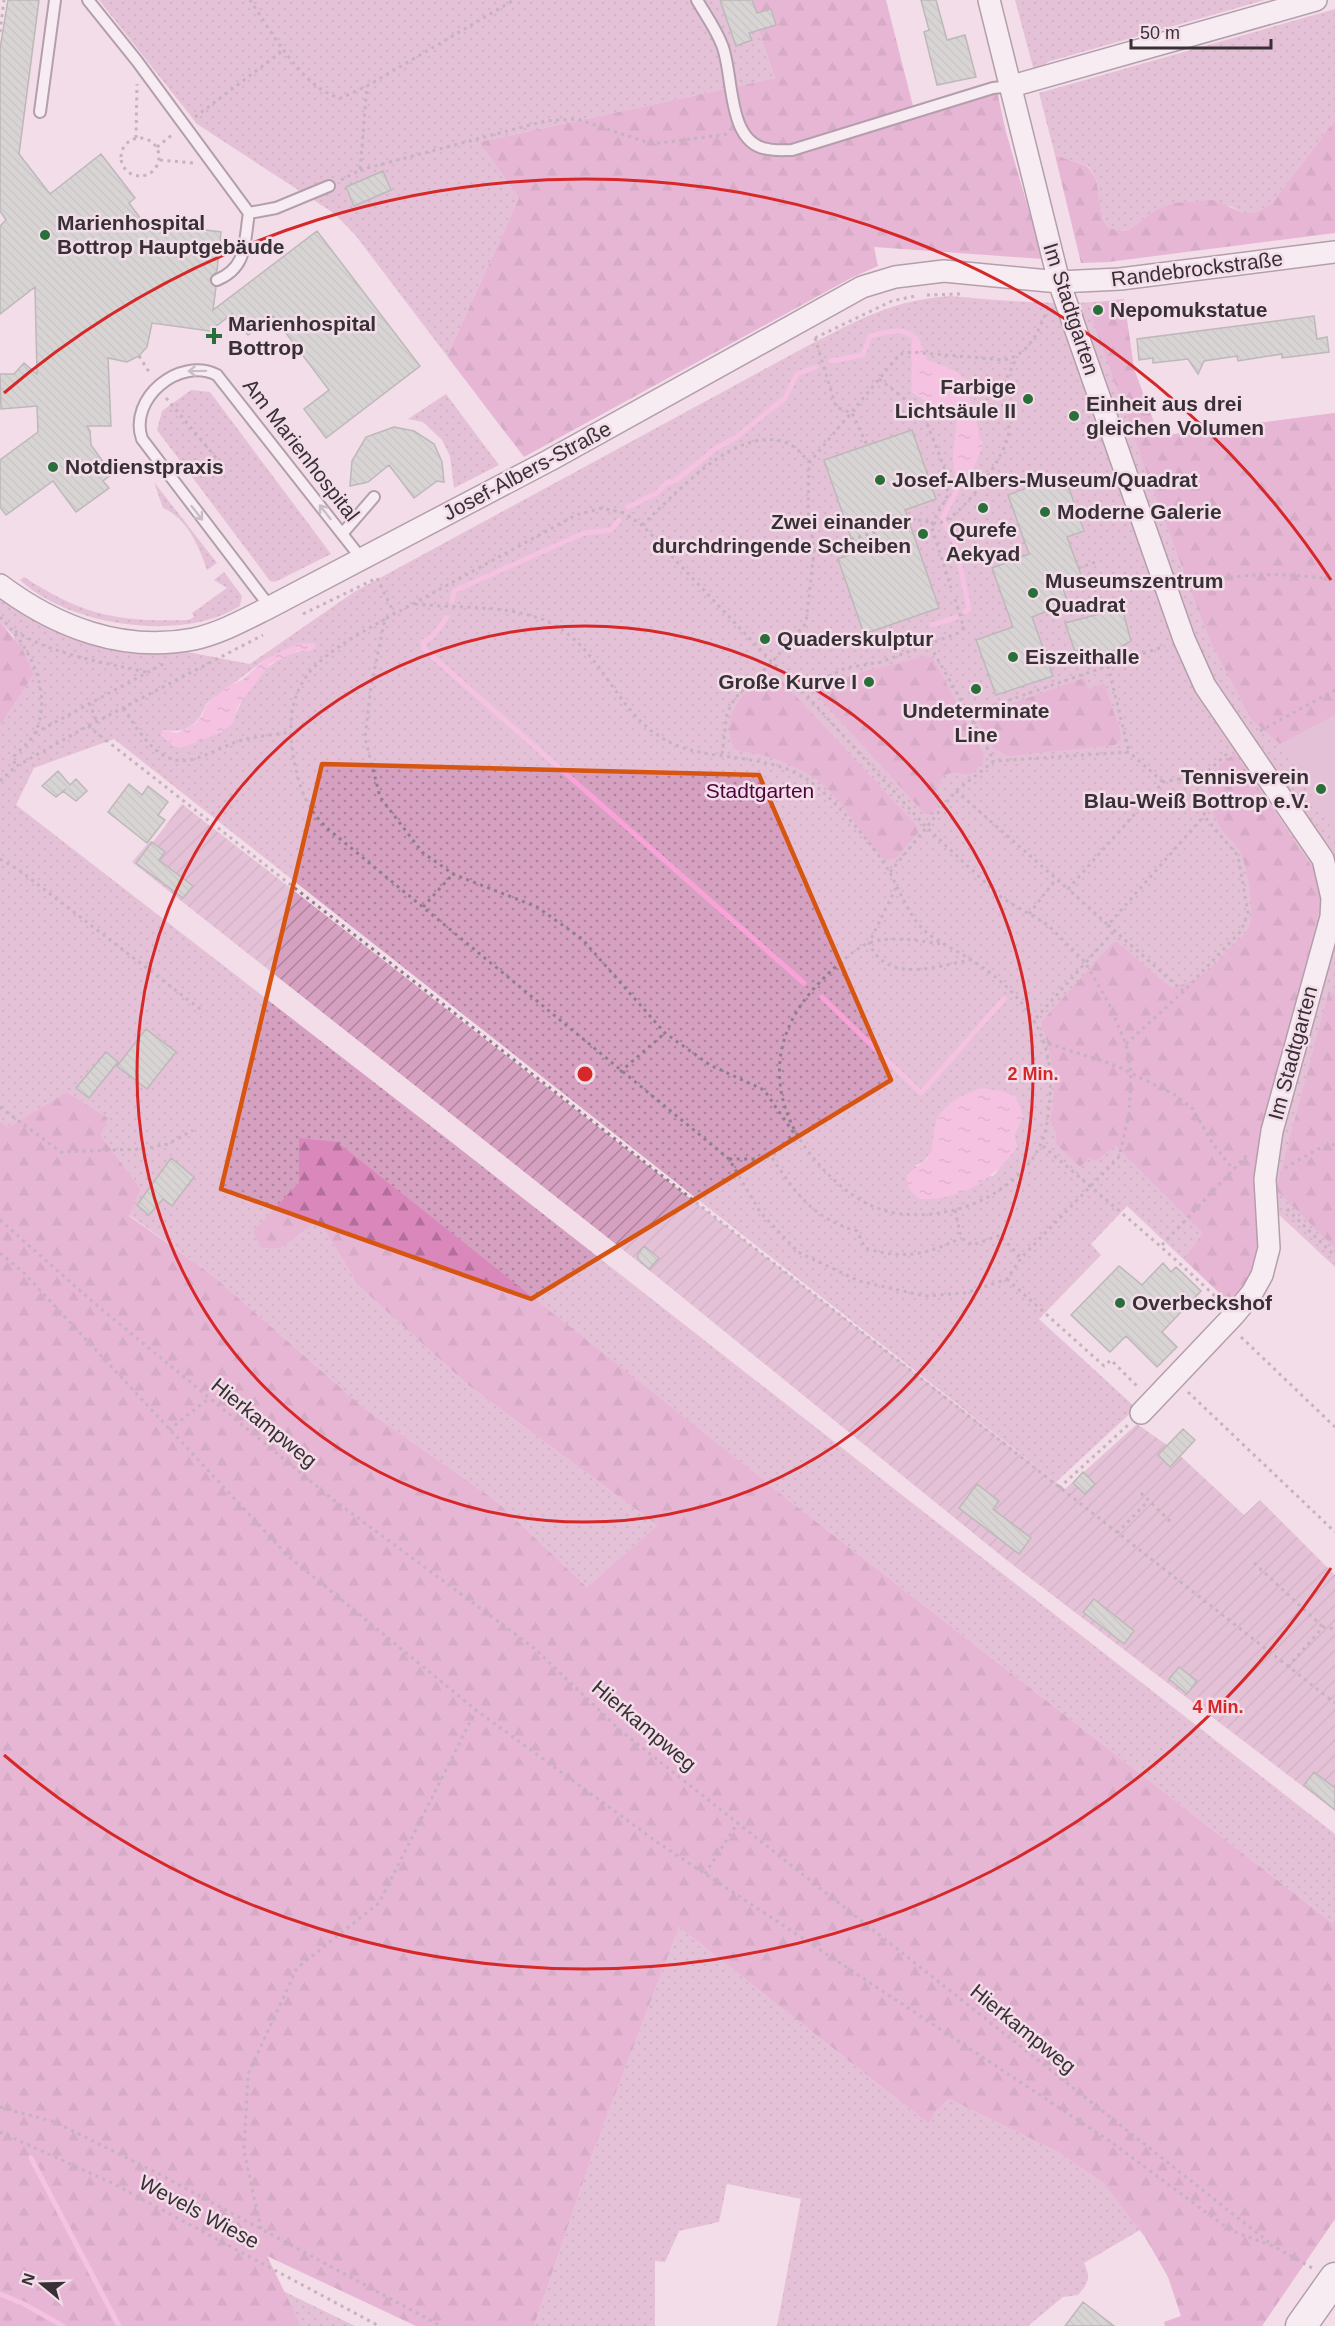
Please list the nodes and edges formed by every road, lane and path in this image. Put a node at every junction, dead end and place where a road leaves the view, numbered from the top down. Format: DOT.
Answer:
graph roads {
  1 [pos="4,0"];
  2 [pos="55,0"];
  3 [pos="88,0"];
  4 [pos="250,0"];
  5 [pos="514,0"];
  6 [pos="697,0"];
  7 [pos="989,0"];
  8 [pos="1316,0"];
  9 [pos="0,32"];
  10 [pos="285,49"];
  11 [pos="137,61"];
  12 [pos="367,86"];
  13 [pos="1012,86"];
  14 [pos="40,112"];
  15 [pos="184,125"];
  16 [pos="743,131"];
  17 [pos="136,138"];
  18 [pos="157,147"];
  19 [pos="160,160"];
  20 [pos="217,167"];
  21 [pos="360,170"];
  22 [pos="329,186"];
  23 [pos="249,213"];
  24 [pos="1335,252"];
  25 [pos="217,280"];
  26 [pos="1059,282"];
  27 [pos="963,294"];
  28 [pos="808,317"];
  29 [pos="815,338"];
  30 [pos="139,356"];
  31 [pos="1017,357"];
  32 [pos="879,379"];
  33 [pos="159,387"];
  34 [pos="852,413"];
  35 [pos="867,445"];
  36 [pos="809,463"];
  37 [pos="223,466"];
  38 [pos="374,497"];
  39 [pos="642,525"];
  40 [pos="931,525"];
  41 [pos="889,527"];
  42 [pos="879,531"];
  43 [pos="342,534"];
  44 [pos="814,550"];
  45 [pos="361,558"];
  46 [pos="1096,562"];
  47 [pos="1078,568"];
  48 [pos="1335,580"];
  49 [pos="0,585"];
  50 [pos="951,588"];
  51 [pos="1168,592"];
  52 [pos="954,596"];
  53 [pos="415,604"];
  54 [pos="270,607"];
  55 [pos="394,613"];
  56 [pos="0,617"];
  57 [pos="297,617"];
  58 [pos="385,620"];
  59 [pos="13,630"];
  60 [pos="265,634"];
  61 [pos="1184,639"];
  62 [pos="930,646"];
  63 [pos="167,662"];
  64 [pos="772,662"];
  65 [pos="1108,666"];
  66 [pos="150,673"];
  67 [pos="801,689"];
  68 [pos="1335,690"];
  69 [pos="89,703"];
  70 [pos="124,708"];
  71 [pos="969,714"];
  72 [pos="97,722"];
  73 [pos="88,726"];
  74 [pos="289,732"];
  75 [pos="35,733"];
  76 [pos="1242,741"];
  77 [pos="1129,752"];
  78 [pos="722,754"];
  79 [pos="994,761"];
  80 [pos="15,767"];
  81 [pos="0,781"];
  82 [pos="1197,781"];
  83 [pos="1164,782"];
  84 [pos="956,791"];
  85 [pos="1204,816"];
  86 [pos="927,828"];
  87 [pos="0,859"];
  88 [pos="890,872"];
  89 [pos="453,874"];
  90 [pos="1056,879"];
  91 [pos="896,888"];
  92 [pos="1068,889"];
  93 [pos="423,907"];
  94 [pos="1029,914"];
  95 [pos="1108,925"];
  96 [pos="1114,931"];
  97 [pos="869,943"];
  98 [pos="945,945"];
  99 [pos="972,960"];
  100 [pos="1085,962"];
  101 [pos="1183,992"];
  102 [pos="204,1012"];
  103 [pos="1036,1018"];
  104 [pos="665,1033"];
  105 [pos="1042,1040"];
  106 [pos="1126,1044"];
  107 [pos="620,1072"];
  108 [pos="1131,1073"];
  109 [pos="0,1107"];
  110 [pos="193,1130"];
  111 [pos="793,1132"];
  112 [pos="1335,1144"];
  113 [pos="1043,1146"];
  114 [pos="772,1158"];
  115 [pos="729,1160"];
  116 [pos="1266,1179"];
  117 [pos="1090,1188"];
  118 [pos="1267,1207"];
  119 [pos="955,1210"];
  120 [pos="0,1220"];
  121 [pos="961,1238"];
  122 [pos="1162,1245"];
  123 [pos="0,1253"];
  124 [pos="1335,1257"];
  125 [pos="1022,1258"];
  126 [pos="1007,1279"];
  127 [pos="1230,1319"];
  128 [pos="1173,1378"];
  129 [pos="209,1398"];
  130 [pos="1147,1407"];
  131 [pos="1335,1427"];
  132 [pos="169,1430"];
  133 [pos="1059,1488"];
  134 [pos="1141,1493"];
  135 [pos="1148,1501"];
  136 [pos="1173,1524"];
  137 [pos="1335,1532"];
  138 [pos="1117,1533"];
  139 [pos="1254,1563"];
  140 [pos="1323,1628"];
  141 [pos="1335,1629"];
  142 [pos="1288,1666"];
  143 [pos="1335,1703"];
  144 [pos="476,1710"];
  145 [pos="738,1822"];
  146 [pos="705,1874"];
  147 [pos="0,2107"];
  148 [pos="0,2132"];
  149 [pos="261,2229"];
  150 [pos="1275,2247"];
  151 [pos="1335,2278"];
  152 [pos="380,2326"];
  153 [pos="441,2326"];
  154 [pos="1301,2326"];
  1 -- 9 [label="path"];
  2 -- 14 [label="lane"];
  3 -- 11 [label="lane"];
  4 -- 10 [label="path"];
  5 -- 12 [label="path"];
  6 -- 16 [label="lane"];
  7 -- 13 [label="street, Im Stadtgarten"];
  8 -- 13 [label="street"];
  10 -- 12 [label="path"];
  10 -- 15 [label="path"];
  11 -- 15 [label="lane"];
  11 -- 17 [label="path"];
  12 -- 21 [label="path"];
  13 -- 16 [label="lane"];
  13 -- 26 [label="street, Im Stadtgarten"];
  15 -- 18 [label="path"];
  15 -- 20 [label="lane"];
  16 -- 21 [label="path"];
  17 -- 18 [label="path"];
  17 -- 19 [label="path"];
  18 -- 19 [label="path"];
  19 -- 20 [label="path"];
  20 -- 23 [label="lane"];
  21 -- 22 [label="path"];
  22 -- 23 [label="lane"];
  23 -- 25 [label="lane"];
  24 -- 26 [label="street, Randebrockstraße"];
  26 -- 28 [label="street, Josef-Albers-Straße"];
  26 -- 31 [label="path"];
  26 -- 51 [label="street, Im Stadtgarten"];
  27 -- 29 [label="path"];
  28 -- 29 [label="path"];
  28 -- 45 [label="street, Josef-Albers-Straße"];
  29 -- 34 [label="path"];
  30 -- 33 [label="path"];
  31 -- 32 [label="path"];
  31 -- 40 [label="path"];
  32 -- 34 [label="path"];
  32 -- 40 [label="path"];
  33 -- 37 [label="path"];
  43 -- 33 [label="lane, Am Marienhospital, one-way"];
  33 -- 54 [label="lane, Am Marienhospital, one-way"];
  34 -- 35 [label="path"];
  34 -- 36 [label="path"];
  36 -- 39 [label="path"];
  36 -- 44 [label="path"];
  38 -- 43 [label="lane"];
  39 -- 53 [label="path"];
  39 -- 64 [label="path"];
  40 -- 41 [label="path"];
  40 -- 50 [label="path"];
  42 -- 44 [label="path"];
  43 -- 45 [label="lane, Am Marienhospital"];
  44 -- 64 [label="path"];
  45 -- 54 [label="street, Josef-Albers-Straße"];
  46 -- 47 [label="path"];
  48 -- 51 [label="path"];
  49 -- 54 [label="street, Josef-Albers-Straße"];
  51 -- 61 [label="street, Im Stadtgarten"];
  52 -- 62 [label="path"];
  53 -- 55 [label="path"];
  53 -- 78 [label="path"];
  55 -- 57 [label="path"];
  55 -- 58 [label="path"];
  56 -- 59 [label="path"];
  58 -- 74 [label="path"];
  58 -- 89 [label="path"];
  59 -- 66 [label="path"];
  59 -- 75 [label="path"];
  60 -- 70 [label="path"];
  61 -- 65 [label="path"];
  61 -- 76 [label="street, Im Stadtgarten"];
  62 -- 67 [label="path"];
  62 -- 71 [label="path"];
  63 -- 66 [label="path"];
  64 -- 67 [label="path"];
  64 -- 78 [label="path"];
  65 -- 71 [label="path"];
  65 -- 77 [label="path"];
  66 -- 69 [label="path"];
  67 -- 86 [label="path"];
  68 -- 76 [label="path"];
  69 -- 72 [label="path"];
  69 -- 75 [label="path"];
  70 -- 72 [label="path"];
  70 -- 74 [label="path"];
  71 -- 79 [label="path"];
  72 -- 73 [label="path"];
  73 -- 80 [label="path"];
  73 -- 133 [label="path"];
  74 -- 93 [label="path"];
  75 -- 80 [label="path"];
  76 -- 82 [label="path"];
  76 -- 116 [label="street, Im Stadtgarten"];
  77 -- 79 [label="path"];
  77 -- 83 [label="path"];
  78 -- 88 [label="path"];
  79 -- 84 [label="path"];
  80 -- 81 [label="path"];
  82 -- 83 [label="path"];
  82 -- 85 [label="path"];
  83 -- 92 [label="path"];
  84 -- 86 [label="path"];
  84 -- 90 [label="path"];
  85 -- 95 [label="path"];
  85 -- 101 [label="path"];
  86 -- 88 [label="path"];
  86 -- 94 [label="path"];
  87 -- 102 [label="path"];
  88 -- 91 [label="path"];
  89 -- 93 [label="path"];
  89 -- 104 [label="path"];
  90 -- 92 [label="path"];
  90 -- 94 [label="path"];
  91 -- 97 [label="path"];
  91 -- 98 [label="path"];
  92 -- 95 [label="path"];
  93 -- 107 [label="path"];
  94 -- 100 [label="path"];
  95 -- 96 [label="path"];
  96 -- 100 [label="path"];
  96 -- 101 [label="path"];
  97 -- 98 [label="path"];
  97 -- 99 [label="path"];
  97 -- 111 [label="path"];
  98 -- 99 [label="path"];
  99 -- 103 [label="path"];
  100 -- 103 [label="path"];
  100 -- 106 [label="path"];
  101 -- 106 [label="path"];
  103 -- 105 [label="path"];
  104 -- 107 [label="path"];
  104 -- 111 [label="path"];
  105 -- 108 [label="path"];
  105 -- 113 [label="path"];
  106 -- 108 [label="path"];
  107 -- 115 [label="path"];
  108 -- 117 [label="path"];
  108 -- 122 [label="path"];
  109 -- 110 [label="path"];
  111 -- 114 [label="path"];
  111 -- 119 [label="path"];
  112 -- 116 [label="path"];
  113 -- 117 [label="path"];
  113 -- 119 [label="path"];
  114 -- 115 [label="path"];
  114 -- 121 [label="path"];
  115 -- 126 [label="path"];
  116 -- 118 [label="street, Im Stadtgarten"];
  117 -- 122 [label="path"];
  117 -- 125 [label="path"];
  118 -- 124 [label="path"];
  118 -- 127 [label="street, Im Stadtgarten"];
  119 -- 121 [label="path"];
  120 -- 129 [label="path, Hierkampweg"];
  121 -- 125 [label="path"];
  122 -- 127 [label="path"];
  123 -- 132 [label="path, Hierkampweg"];
  125 -- 126 [label="path"];
  126 -- 130 [label="path"];
  127 -- 128 [label="street, Im Stadtgarten"];
  127 -- 131 [label="path"];
  128 -- 130 [label="street, Im Stadtgarten"];
  128 -- 137 [label="path"];
  129 -- 132 [label="path"];
  129 -- 145 [label="path, Hierkampweg"];
  130 -- 133 [label="path"];
  132 -- 144 [label="path, Hierkampweg"];
  133 -- 138 [label="path"];
  134 -- 135 [label="path"];
  135 -- 136 [label="path"];
  135 -- 138 [label="path"];
  138 -- 142 [label="path"];
  139 -- 140 [label="path"];
  140 -- 141 [label="path"];
  140 -- 142 [label="path"];
  142 -- 143 [label="path"];
  144 -- 146 [label="path, Hierkampweg"];
  144 -- 149 [label="path"];
  145 -- 146 [label="path"];
  145 -- 150 [label="path, Hierkampweg"];
  146 -- 150 [label="path, Hierkampweg"];
  147 -- 149 [label="path"];
  148 -- 152 [label="path, Wevels Wiese"];
  149 -- 153 [label="path"];
  150 -- 151 [label="path, Hierkampweg"];
  151 -- 154 [label="main road"];
}
